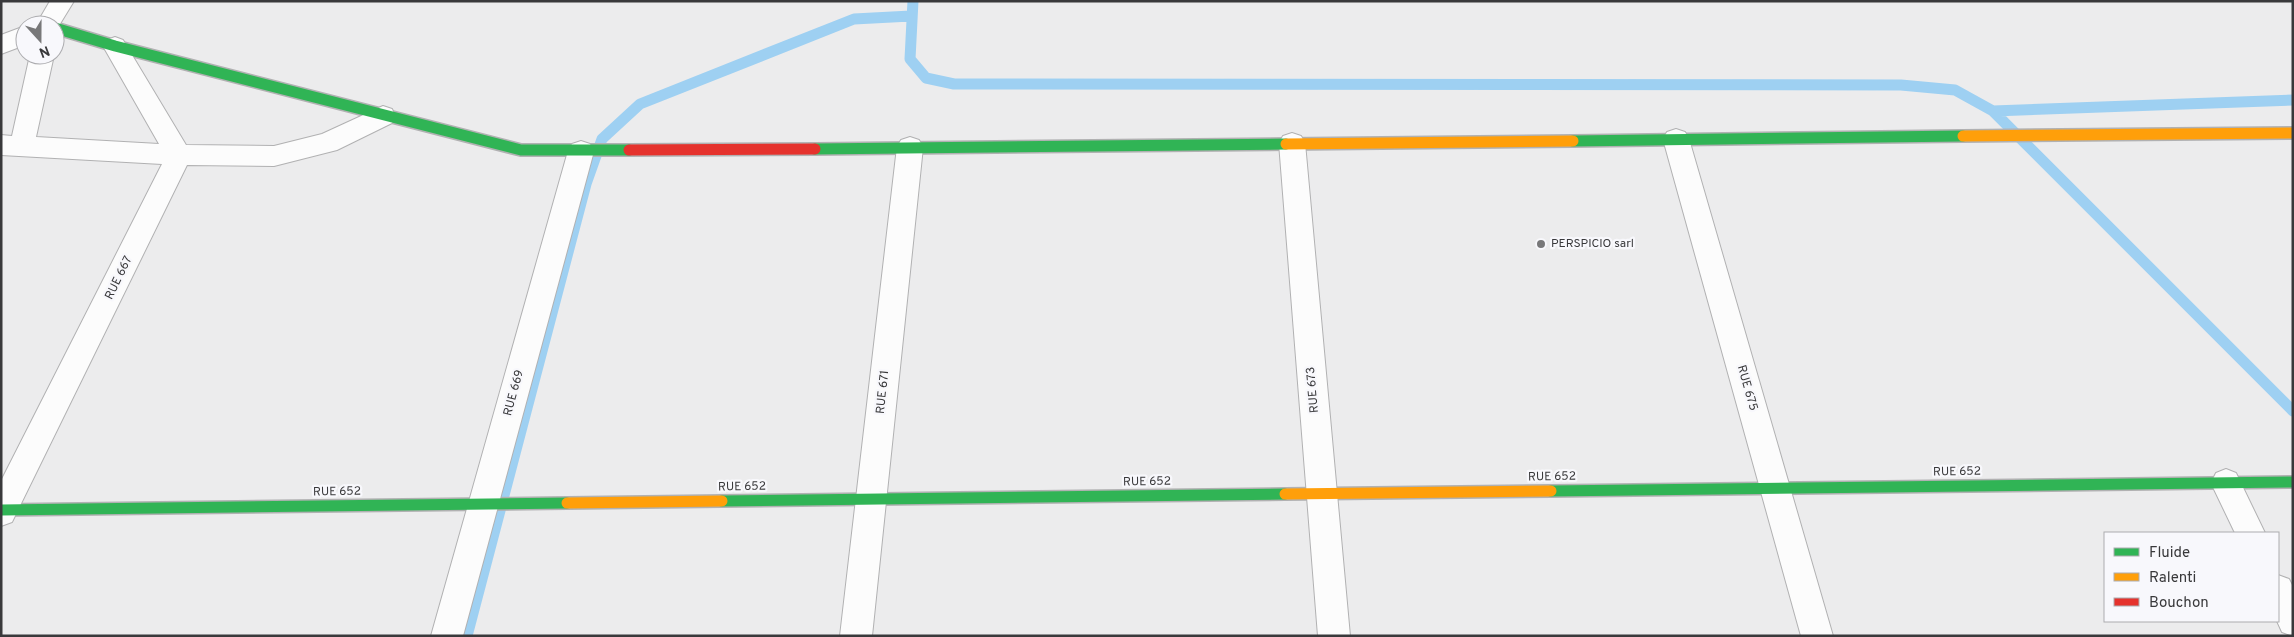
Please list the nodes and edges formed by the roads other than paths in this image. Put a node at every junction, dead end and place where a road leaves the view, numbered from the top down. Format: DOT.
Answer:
graph roads {
  1 [pos="62,1"];
  2 [pos="54,15"];
  3 [pos="65,31"];
  4 [pos="15,39"];
  5 [pos="1,45"];
  6 [pos="115,46"];
  7 [pos="39,65"];
  8 [pos="383,116"];
  9 [pos="2293,133"];
  10 [pos="1676,139"];
  11 [pos="1292,143"];
  12 [pos="12,145"];
  13 [pos="910,147"];
  14 [pos="581,151"];
  15 [pos="179,155"];
  16 [pos="2293,482"];
  17 [pos="2226,483"];
  18 [pos="1776,488"];
  19 [pos="1322,494"];
  20 [pos="871,500"];
  21 [pos="483,504"];
  22 [pos="2,511"];
  23 [pos="2250,532"];
  24 [pos="2279,592"];
  25 [pos="2293,621"];
  26 [pos="447,636"];
  27 [pos="856,636"];
  28 [pos="1334,636"];
  29 [pos="1817,636"];
  1 -- 2 [label="street"];
  3 -- 6 [label="street"];
  4 -- 5 [label="street"];
  6 -- 8 [label="street"];
  6 -- 15 [label="street"];
  7 -- 12 [label="street"];
  8 -- 14 [label="street"];
  8 -- 15 [label="street"];
  9 -- 10 [label="street"];
  10 -- 11 [label="street"];
  10 -- 18 [label="street, RUE 675"];
  11 -- 13 [label="street"];
  11 -- 19 [label="street, RUE 673"];
  12 -- 15 [label="street"];
  13 -- 14 [label="street"];
  13 -- 20 [label="street, RUE 671"];
  14 -- 21 [label="street, RUE 669"];
  15 -- 22 [label="street, RUE 667"];
  16 -- 17 [label="street, RUE 652"];
  17 -- 18 [label="street, RUE 652"];
  17 -- 23 [label="street"];
  18 -- 19 [label="street, RUE 652"];
  18 -- 29 [label="street, RUE 675"];
  19 -- 20 [label="street, RUE 652"];
  19 -- 28 [label="street, RUE 673"];
  20 -- 21 [label="street, RUE 652"];
  20 -- 27 [label="street, RUE 671"];
  21 -- 22 [label="street, RUE 652"];
  21 -- 26 [label="street, RUE 669"];
  24 -- 25 [label="street"];
}
